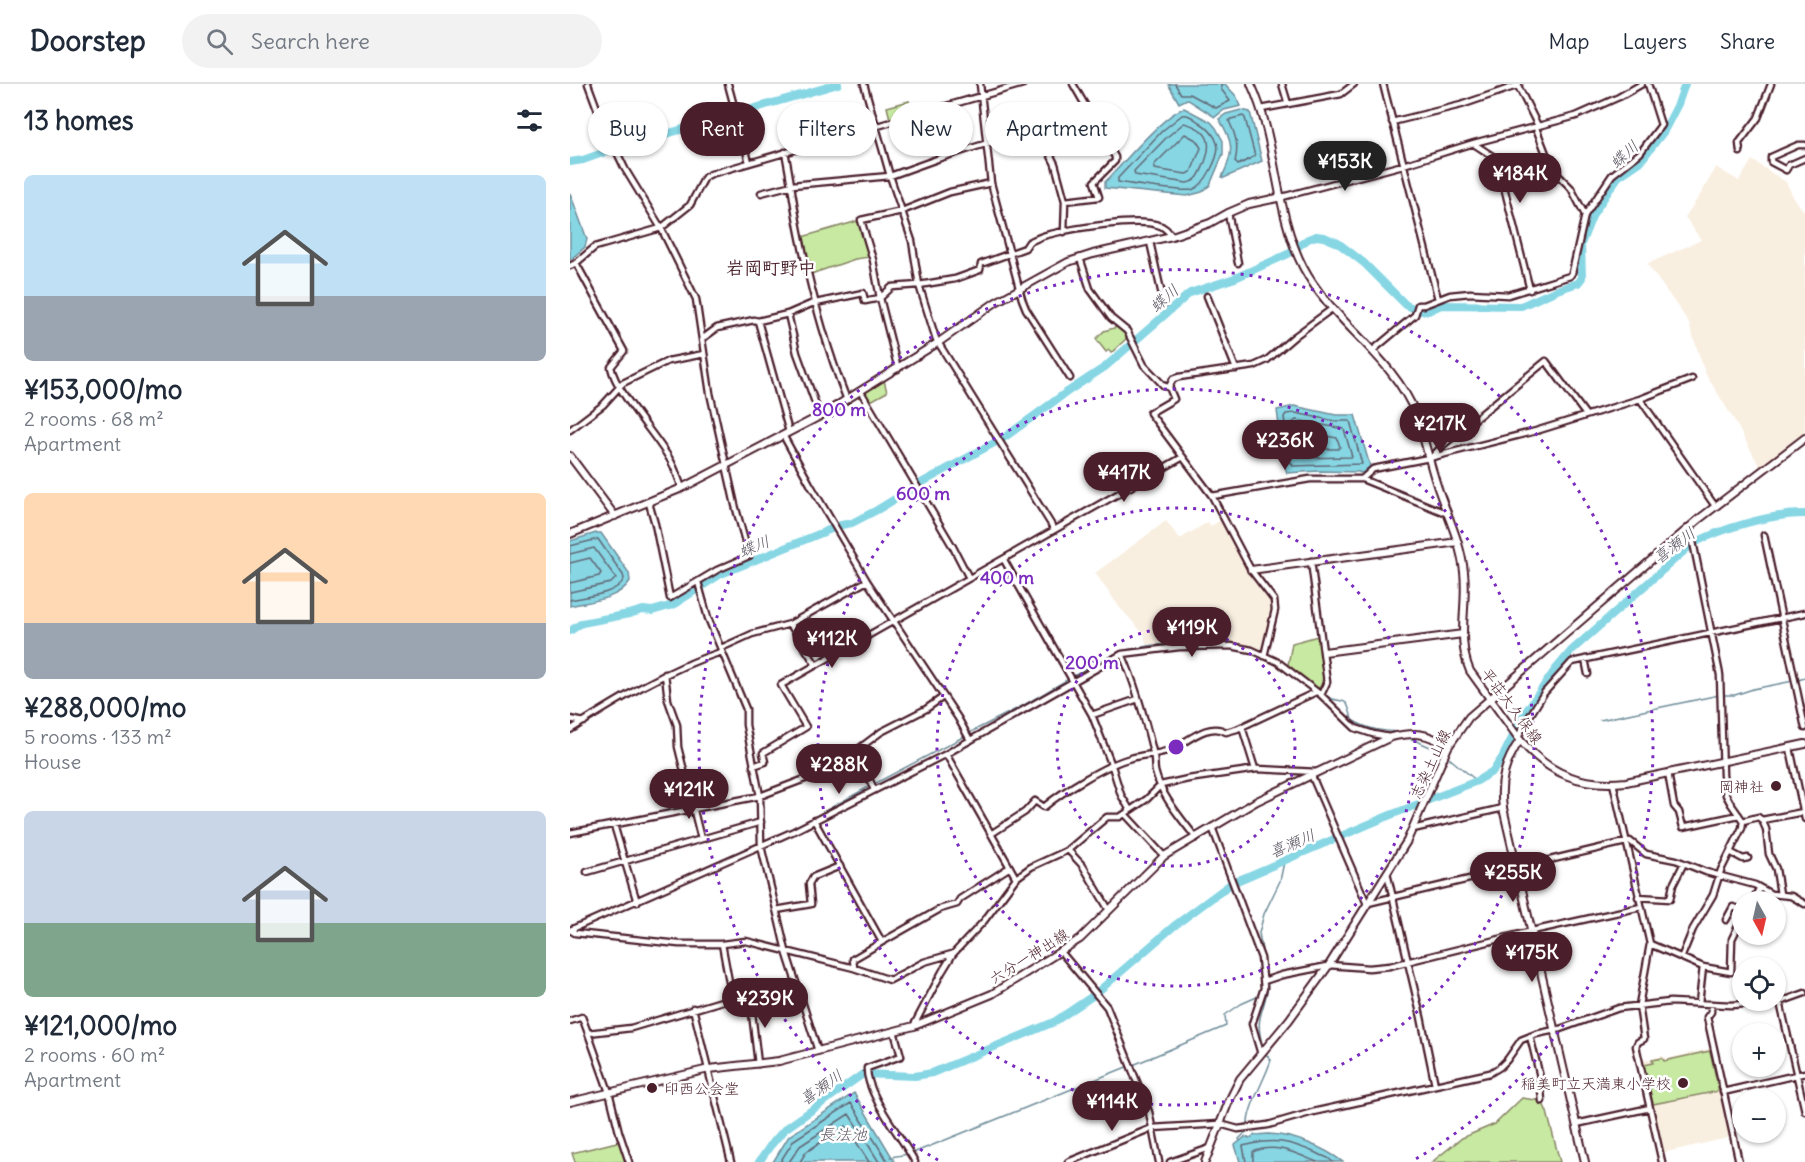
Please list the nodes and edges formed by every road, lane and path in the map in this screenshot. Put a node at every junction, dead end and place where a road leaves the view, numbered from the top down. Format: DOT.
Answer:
graph roads {
  1 [pos="588,84"];
  2 [pos="728,84"];
  3 [pos="864,84"];
  4 [pos="980,84"];
  5 [pos="1023,84"];
  6 [pos="1073,84"];
  7 [pos="1251,84"];
  8 [pos="1282,84"];
  9 [pos="1354,84"];
  10 [pos="1383,84"];
  11 [pos="1518,84"];
  12 [pos="1642,84"];
  13 [pos="1648,84"];
  14 [pos="1771,84"];
  15 [pos="982,96"];
  16 [pos="869,102"];
  17 [pos="1288,104"];
  18 [pos="1261,110"];
  19 [pos="1392,122"];
  20 [pos="877,126"];
  21 [pos="1538,126"];
  22 [pos="877,134"];
  23 [pos="985,144"];
  24 [pos="1474,144"];
  25 [pos="1805,145"];
  26 [pos="1740,152"];
  27 [pos="777,154"];
  28 [pos="786,156"];
  29 [pos="987,156"];
  30 [pos="1051,156"];
  31 [pos="1805,159"];
  32 [pos="749,162"];
  33 [pos="1403,165"];
  34 [pos="890,176"];
  35 [pos="991,183"];
  36 [pos="792,185"];
  37 [pos="761,193"];
  38 [pos="1282,197"];
  39 [pos="1065,201"];
  40 [pos="902,211"];
  41 [pos="1228,213"];
  42 [pos="1585,215"];
  43 [pos="661,228"];
  44 [pos="1064,232"];
  45 [pos="1172,236"];
  46 [pos="1150,242"];
  47 [pos="1011,254"];
  48 [pos="1080,258"];
  49 [pos="576,263"];
  50 [pos="1238,263"];
  51 [pos="570,266"];
  52 [pos="919,285"];
  53 [pos="1019,288"];
  54 [pos="1530,290"];
  55 [pos="1207,296"];
  56 [pos="880,298"];
  57 [pos="1438,299"];
  58 [pos="817,303"];
  59 [pos="1164,304"];
  60 [pos="1334,308"];
  61 [pos="788,314"];
  62 [pos="758,321"];
  63 [pos="702,339"];
  64 [pos="939,342"];
  65 [pos="1372,351"];
  66 [pos="704,354"];
  67 [pos="898,369"];
  68 [pos="1236,369"];
  69 [pos="1070,378"];
  70 [pos="1692,379"];
  71 [pos="619,386"];
  72 [pos="1168,387"];
  73 [pos="861,392"];
  74 [pos="1640,399"];
  75 [pos="847,400"];
  76 [pos="1586,415"];
  77 [pos="820,416"];
  78 [pos="571,428"];
  79 [pos="786,434"];
  80 [pos="1805,438"];
  81 [pos="570,456"];
  82 [pos="1183,457"];
  83 [pos="1430,458"];
  84 [pos="727,466"];
  85 [pos="1362,479"];
  86 [pos="682,488"];
  87 [pos="1212,496"];
  88 [pos="649,503"];
  89 [pos="1715,506"];
  90 [pos="1448,514"];
  91 [pos="615,516"];
  92 [pos="1690,527"];
  93 [pos="1054,529"];
  94 [pos="570,534"];
  95 [pos="1764,535"];
  96 [pos="1458,542"];
  97 [pos="1004,560"];
  98 [pos="1311,561"];
  99 [pos="1251,570"];
  100 [pos="969,578"];
  101 [pos="867,581"];
  102 [pos="698,582"];
  103 [pos="1805,612"];
  104 [pos="1781,618"];
  105 [pos="894,622"];
  106 [pos="790,624"];
  107 [pos="1712,632"];
  108 [pos="1463,634"];
  109 [pos="721,650"];
  110 [pos="1324,652"];
  111 [pos="1122,654"];
  112 [pos="1264,656"];
  113 [pos="1585,659"];
  114 [pos="816,665"];
  115 [pos="665,674"];
  116 [pos="1588,675"];
  117 [pos="1073,682"];
  118 [pos="1318,694"];
  119 [pos="943,697"];
  120 [pos="1490,698"];
  121 [pos="1138,699"];
  122 [pos="1092,715"];
  123 [pos="570,719"];
  124 [pos="584,722"];
  125 [pos="1242,727"];
  126 [pos="1805,728"];
  127 [pos="570,730"];
  128 [pos="1391,738"];
  129 [pos="1519,739"];
  130 [pos="970,740"];
  131 [pos="1805,744"];
  132 [pos="1448,747"];
  133 [pos="1790,748"];
  134 [pos="857,750"];
  135 [pos="946,754"];
  136 [pos="1154,755"];
  137 [pos="1723,762"];
  138 [pos="753,766"];
  139 [pos="1113,766"];
  140 [pos="1255,769"];
  141 [pos="1314,773"];
  142 [pos="1668,773"];
  143 [pos="1613,783"];
  144 [pos="1161,785"];
  145 [pos="874,790"];
  146 [pos="760,796"];
  147 [pos="691,808"];
  148 [pos="1503,808"];
  149 [pos="1128,812"];
  150 [pos="1803,812"];
  151 [pos="1739,815"];
  152 [pos="1805,819"];
  153 [pos="814,820"];
  154 [pos="1762,820"];
  155 [pos="1743,821"];
  156 [pos="761,822"];
  157 [pos="614,825"];
  158 [pos="1212,828"];
  159 [pos="1413,829"];
  160 [pos="570,833"];
  161 [pos="991,834"];
  162 [pos="1196,838"];
  163 [pos="701,839"];
  164 [pos="1626,842"];
  165 [pos="761,846"];
  166 [pos="1068,850"];
  167 [pos="1731,852"];
  168 [pos="1164,856"];
  169 [pos="1748,858"];
  170 [pos="624,861"];
  171 [pos="1684,863"];
  172 [pos="840,866"];
  173 [pos="1010,867"];
  174 [pos="1517,868"];
  175 [pos="587,872"];
  176 [pos="1387,873"];
  177 [pos="1720,875"];
  178 [pos="1016,878"];
  179 [pos="1759,889"];
  180 [pos="1764,891"];
  181 [pos="1780,891"];
  182 [pos="1786,895"];
  183 [pos="1638,897"];
  184 [pos="1392,898"];
  185 [pos="637,902"];
  186 [pos="1368,904"];
  187 [pos="1805,904"];
  188 [pos="1641,907"];
  189 [pos="1732,909"];
  190 [pos="776,910"];
  191 [pos="1109,910"];
  192 [pos="1726,920"];
  193 [pos="570,930"];
  194 [pos="1532,931"];
  195 [pos="1732,939"];
  196 [pos="882,942"];
  197 [pos="722,944"];
  198 [pos="1650,944"];
  199 [pos="786,951"];
  200 [pos="1061,952"];
  201 [pos="953,954"];
  202 [pos="1682,956"];
  203 [pos="1407,961"];
  204 [pos="1329,966"];
  205 [pos="1703,967"];
  206 [pos="854,968"];
  207 [pos="1266,980"];
  208 [pos="1805,993"];
  209 [pos="750,996"];
  210 [pos="732,998"];
  211 [pos="1786,1000"];
  212 [pos="802,1001"];
  213 [pos="1699,1003"];
  214 [pos="1732,1003"];
  215 [pos="1711,1004"];
  216 [pos="1639,1005"];
  217 [pos="693,1008"];
  218 [pos="1782,1011"];
  219 [pos="570,1021"];
  220 [pos="914,1026"];
  221 [pos="1555,1030"];
  222 [pos="894,1031"];
  223 [pos="588,1033"];
  224 [pos="1530,1036"];
  225 [pos="818,1051"];
  226 [pos="1260,1054"];
  227 [pos="758,1064"];
  228 [pos="709,1069"];
  229 [pos="1805,1073"];
  230 [pos="1797,1075"];
  231 [pos="1435,1085"];
  232 [pos="609,1092"];
  233 [pos="1723,1092"];
  234 [pos="1542,1101"];
  235 [pos="570,1102"];
  236 [pos="1650,1107"];
  237 [pos="1805,1111"];
  238 [pos="1220,1124"];
  239 [pos="1576,1124"];
  240 [pos="1152,1128"];
  241 [pos="1211,1148"];
  242 [pos="629,1162"];
  243 [pos="731,1162"];
  244 [pos="915,1162"];
  245 [pos="1068,1162"];
  246 [pos="1159,1162"];
  247 [pos="1170,1162"];
  248 [pos="1205,1162"];
  249 [pos="1585,1162"];
  250 [pos="1662,1162"];
  251 [pos="1739,1162"];
  1 -- 43 [label="street"];
  2 -- 32 [label="street"];
  3 -- 16 [label="street"];
  4 -- 15 [label="street"];
  5 -- 15 [label="street"];
  6 -- 39 [label="street"];
  7 -- 18 [label="main road, 平荘大久保線"];
  8 -- 17 [label="street"];
  9 -- 17 [label="street"];
  10 -- 19 [label="street"];
  11 -- 19 [label="street"];
  11 -- 21 [label="street"];
  12 -- 21 [label="street"];
  13 -- 42 [label="street"];
  14 -- 26 [label="street"];
  15 -- 20 [label="street"];
  15 -- 23 [label="street"];
  17 -- 18 [label="street"];
  18 -- 38 [label="main road, 平荘大久保線"];
  19 -- 33 [label="street"];
  21 -- 24 [label="street"];
  21 -- 42 [label="street"];
  22 -- 34 [label="street"];
  23 -- 34 [label="street"];
  24 -- 33 [label="street"];
  24 -- 54 [label="street"];
  25 -- 31 [label="street"];
  27 -- 32 [label="street"];
  28 -- 36 [label="street"];
  29 -- 35 [label="street"];
  30 -- 39 [label="street"];
  32 -- 43 [label="street"];
  33 -- 38 [label="street"];
  33 -- 57 [label="street"];
  34 -- 36 [label="street"];
  34 -- 40 [label="street"];
  35 -- 40 [label="street"];
  35 -- 47 [label="street"];
  36 -- 37 [label="street"];
  36 -- 58 [label="street"];
  38 -- 41 [label="main road"];
  38 -- 60 [label="main road, 平荘大久保線"];
  39 -- 44 [label="street"];
  40 -- 52 [label="street"];
  40 -- 56 [label="street"];
  41 -- 45 [label="main road"];
  41 -- 50 [label="street"];
  42 -- 54 [label="street"];
  43 -- 49 [label="street"];
  43 -- 63 [label="street"];
  44 -- 45 [label="street"];
  44 -- 47 [label="street"];
  45 -- 46 [label="main road"];
  46 -- 48 [label="main road"];
  46 -- 59 [label="street"];
  47 -- 52 [label="street"];
  47 -- 53 [label="street"];
  48 -- 53 [label="main road"];
  48 -- 72 [label="street"];
  49 -- 51 [label="street"];
  49 -- 71 [label="street"];
  52 -- 56 [label="street"];
  52 -- 64 [label="street"];
  53 -- 64 [label="main road"];
  53 -- 69 [label="street"];
  54 -- 57 [label="street"];
  55 -- 68 [label="street"];
  56 -- 58 [label="street"];
  56 -- 67 [label="street"];
  57 -- 65 [label="street"];
  58 -- 61 [label="street"];
  58 -- 75 [label="street"];
  60 -- 65 [label="main road, 平荘大久保線"];
  60 -- 68 [label="street"];
  61 -- 62 [label="street"];
  61 -- 77 [label="street"];
  62 -- 63 [label="street"];
  62 -- 79 [label="street"];
  63 -- 66 [label="street"];
  64 -- 67 [label="main road"];
  64 -- 93 [label="street"];
  65 -- 83 [label="main road, 平荘大久保線"];
  66 -- 71 [label="street"];
  66 -- 84 [label="street"];
  67 -- 73 [label="main road"];
  68 -- 72 [label="street"];
  70 -- 74 [label="street"];
  71 -- 78 [label="street"];
  71 -- 86 [label="street"];
  72 -- 82 [label="street"];
  73 -- 75 [label="main road"];
  73 -- 100 [label="street"];
  74 -- 76 [label="street"];
  74 -- 89 [label="street"];
  75 -- 77 [label="main road"];
  76 -- 83 [label="street"];
  76 -- 83 [label="street"];
  77 -- 79 [label="main road"];
  79 -- 84 [label="main road"];
  79 -- 101 [label="street"];
  80 -- 89 [label="main road, 志染土山線"];
  81 -- 91 [label="main road"];
  82 -- 87 [label="street"];
  82 -- 93 [label="street"];
  83 -- 85 [label="street"];
  83 -- 90 [label="main road, 平荘大久保線"];
  84 -- 86 [label="main road"];
  84 -- 102 [label="street"];
  85 -- 87 [label="street"];
  85 -- 90 [label="street"];
  86 -- 88 [label="main road"];
  87 -- 99 [label="street"];
  88 -- 91 [label="main road"];
  88 -- 102 [label="street"];
  89 -- 92 [label="main road, 志染土山線"];
  90 -- 96 [label="main road, 平荘大久保線"];
  91 -- 94 [label="main road"];
  92 -- 107 [label="street"];
  92 -- 120 [label="main road, 志染土山線"];
  93 -- 97 [label="street"];
  95 -- 104 [label="street"];
  96 -- 98 [label="main road"];
  96 -- 108 [label="main road, 平荘大久保線"];
  97 -- 100 [label="street"];
  97 -- 117 [label="street"];
  98 -- 99 [label="main road"];
  98 -- 110 [label="street"];
  99 -- 112 [label="street"];
  100 -- 105 [label="street"];
  101 -- 105 [label="street"];
  101 -- 106 [label="street"];
  102 -- 109 [label="street"];
  103 -- 104 [label="street"];
  104 -- 107 [label="street"];
  104 -- 126 [label="street"];
  105 -- 114 [label="street"];
  105 -- 119 [label="street"];
  106 -- 109 [label="street"];
  106 -- 114 [label="street"];
  107 -- 113 [label="street"];
  107 -- 137 [label="street"];
  108 -- 110 [label="main road"];
  108 -- 120 [label="main road, 平荘大久保線"];
  109 -- 115 [label="street"];
  109 -- 138 [label="street"];
  110 -- 118 [label="street"];
  111 -- 112 [label="street"];
  111 -- 117 [label="street"];
  111 -- 121 [label="street"];
  112 -- 118 [label="street"];
  113 -- 116 [label="street"];
  113 -- 129 [label="street"];
  114 -- 138 [label="street"];
  115 -- 124 [label="street"];
  115 -- 147 [label="street"];
  117 -- 122 [label="street"];
  117 -- 130 [label="street"];
  118 -- 125 [label="street"];
  118 -- 128 [label="street"];
  119 -- 130 [label="street"];
  119 -- 134 [label="street"];
  120 -- 129 [label="main road, 平荘大久保線"];
  120 -- 132 [label="main road, 志染土山線"];
  121 -- 122 [label="street"];
  121 -- 136 [label="street"];
  122 -- 139 [label="street"];
  123 -- 124 [label="street"];
  124 -- 127 [label="street"];
  125 -- 136 [label="street"];
  125 -- 140 [label="street"];
  128 -- 132 [label="main road, 六分一神出線"];
  128 -- 141 [label="main road, 六分一神出線"];
  129 -- 143 [label="main road, 平荘大久保線"];
  129 -- 148 [label="main road"];
  130 -- 135 [label="street"];
  131 -- 133 [label="main road, 平荘大久保線"];
  132 -- 159 [label="main road, 志染土山線"];
  133 -- 137 [label="main road, 平荘大久保線"];
  133 -- 150 [label="street"];
  134 -- 145 [label="street"];
  134 -- 146 [label="street"];
  135 -- 145 [label="street"];
  135 -- 161 [label="street"];
  136 -- 139 [label="street"];
  136 -- 144 [label="street"];
  137 -- 142 [label="main road, 平荘大久保線"];
  137 -- 151 [label="street"];
  138 -- 146 [label="street"];
  139 -- 149 [label="street"];
  139 -- 161 [label="street"];
  140 -- 141 [label="street"];
  140 -- 144 [label="street"];
  141 -- 158 [label="main road, 六分一神出線"];
  141 -- 186 [label="street"];
  142 -- 143 [label="main road, 平荘大久保線"];
  142 -- 151 [label="street"];
  143 -- 164 [label="street"];
  144 -- 149 [label="street"];
  144 -- 162 [label="street"];
  145 -- 153 [label="street"];
  146 -- 147 [label="street"];
  146 -- 156 [label="street"];
  147 -- 157 [label="street"];
  147 -- 163 [label="street"];
  148 -- 159 [label="street"];
  148 -- 174 [label="main road"];
  149 -- 166 [label="street"];
  149 -- 168 [label="street"];
  150 -- 152 [label="street"];
  150 -- 154 [label="street"];
  151 -- 155 [label="street"];
  153 -- 165 [label="street"];
  153 -- 172 [label="street"];
  154 -- 155 [label="street"];
  154 -- 181 [label="street"];
  155 -- 167 [label="street"];
  156 -- 163 [label="street"];
  156 -- 165 [label="street"];
  157 -- 160 [label="street"];
  157 -- 170 [label="street"];
  158 -- 162 [label="main road, 六分一神出線"];
  158 -- 207 [label="street"];
  159 -- 176 [label="main road, 志染土山線"];
  161 -- 173 [label="street"];
  162 -- 168 [label="main road, 六分一神出線"];
  163 -- 170 [label="street"];
  164 -- 171 [label="street"];
  164 -- 174 [label="street"];
  164 -- 183 [label="street"];
  165 -- 185 [label="street"];
  165 -- 190 [label="street"];
  166 -- 178 [label="street"];
  166 -- 191 [label="street"];
  167 -- 169 [label="street"];
  167 -- 177 [label="street"];
  168 -- 191 [label="main road, 六分一神出線"];
  170 -- 175 [label="street"];
  170 -- 185 [label="street"];
  171 -- 177 [label="street"];
  171 -- 183 [label="street"];
  172 -- 190 [label="street"];
  172 -- 196 [label="street"];
  173 -- 178 [label="street"];
  173 -- 196 [label="street"];
  174 -- 184 [label="street"];
  174 -- 194 [label="main road"];
  176 -- 184 [label="street"];
  176 -- 186 [label="main road, 志染土山線"];
  177 -- 179 [label="street"];
  177 -- 202 [label="street"];
  178 -- 201 [label="street"];
  179 -- 180 [label="street"];
  182 -- 187 [label="street"];
  183 -- 188 [label="street"];
  184 -- 186 [label="street"];
  184 -- 203 [label="street"];
  185 -- 193 [label="street"];
  186 -- 204 [label="main road, 志染土山線"];
  188 -- 194 [label="street"];
  188 -- 198 [label="street"];
  189 -- 192 [label="street"];
  190 -- 199 [label="street"];
  191 -- 200 [label="main road, 六分一神出線"];
  193 -- 197 [label="street"];
  194 -- 203 [label="street"];
  194 -- 221 [label="main road"];
  195 -- 205 [label="street"];
  196 -- 206 [label="street"];
  197 -- 199 [label="street"];
  197 -- 210 [label="street"];
  198 -- 202 [label="street"];
  198 -- 216 [label="street"];
  199 -- 206 [label="street"];
  199 -- 212 [label="street"];
  200 -- 220 [label="main road, 六分一神出線"];
  200 -- 240 [label="street"];
  201 -- 206 [label="street"];
  201 -- 220 [label="street"];
  202 -- 205 [label="street"];
  203 -- 204 [label="street"];
  203 -- 231 [label="street"];
  204 -- 207 [label="street"];
  204 -- 226 [label="main road, 志染土山線"];
  205 -- 213 [label="street"];
  207 -- 226 [label="street"];
  208 -- 211 [label="street"];
  209 -- 210 [label="street"];
  209 -- 212 [label="street"];
  209 -- 227 [label="street"];
  210 -- 217 [label="street"];
  212 -- 225 [label="street"];
  213 -- 215 [label="street"];
  213 -- 216 [label="street"];
  214 -- 215 [label="street"];
  215 -- 233 [label="street"];
  216 -- 221 [label="street"];
  216 -- 236 [label="street"];
  217 -- 223 [label="street"];
  217 -- 228 [label="street"];
  218 -- 230 [label="street"];
  219 -- 223 [label="street"];
  220 -- 222 [label="main road, 六分一神出線"];
  221 -- 224 [label="street"];
  221 -- 239 [label="main road"];
  222 -- 225 [label="main road, 六分一神出線"];
  222 -- 244 [label="street"];
  223 -- 232 [label="street"];
  224 -- 231 [label="street"];
  224 -- 234 [label="street"];
  225 -- 227 [label="main road, 六分一神出線"];
  226 -- 238 [label="main road, 志染土山線"];
  227 -- 228 [label="main road, 六分一神出線"];
  228 -- 232 [label="main road, 六分一神出線"];
  228 -- 243 [label="street"];
  229 -- 230 [label="street"];
  230 -- 233 [label="street"];
  230 -- 237 [label="street"];
  231 -- 238 [label="street"];
  232 -- 235 [label="main road, 六分一神出線"];
  232 -- 242 [label="street"];
  233 -- 251 [label="street"];
  236 -- 239 [label="street"];
  236 -- 250 [label="street"];
  238 -- 240 [label="street"];
  238 -- 241 [label="main road, 志染土山線"];
  239 -- 249 [label="main road"];
  240 -- 245 [label="street"];
  240 -- 246 [label="street"];
  241 -- 247 [label="street"];
  241 -- 248 [label="main road, 志染土山線"];
}
